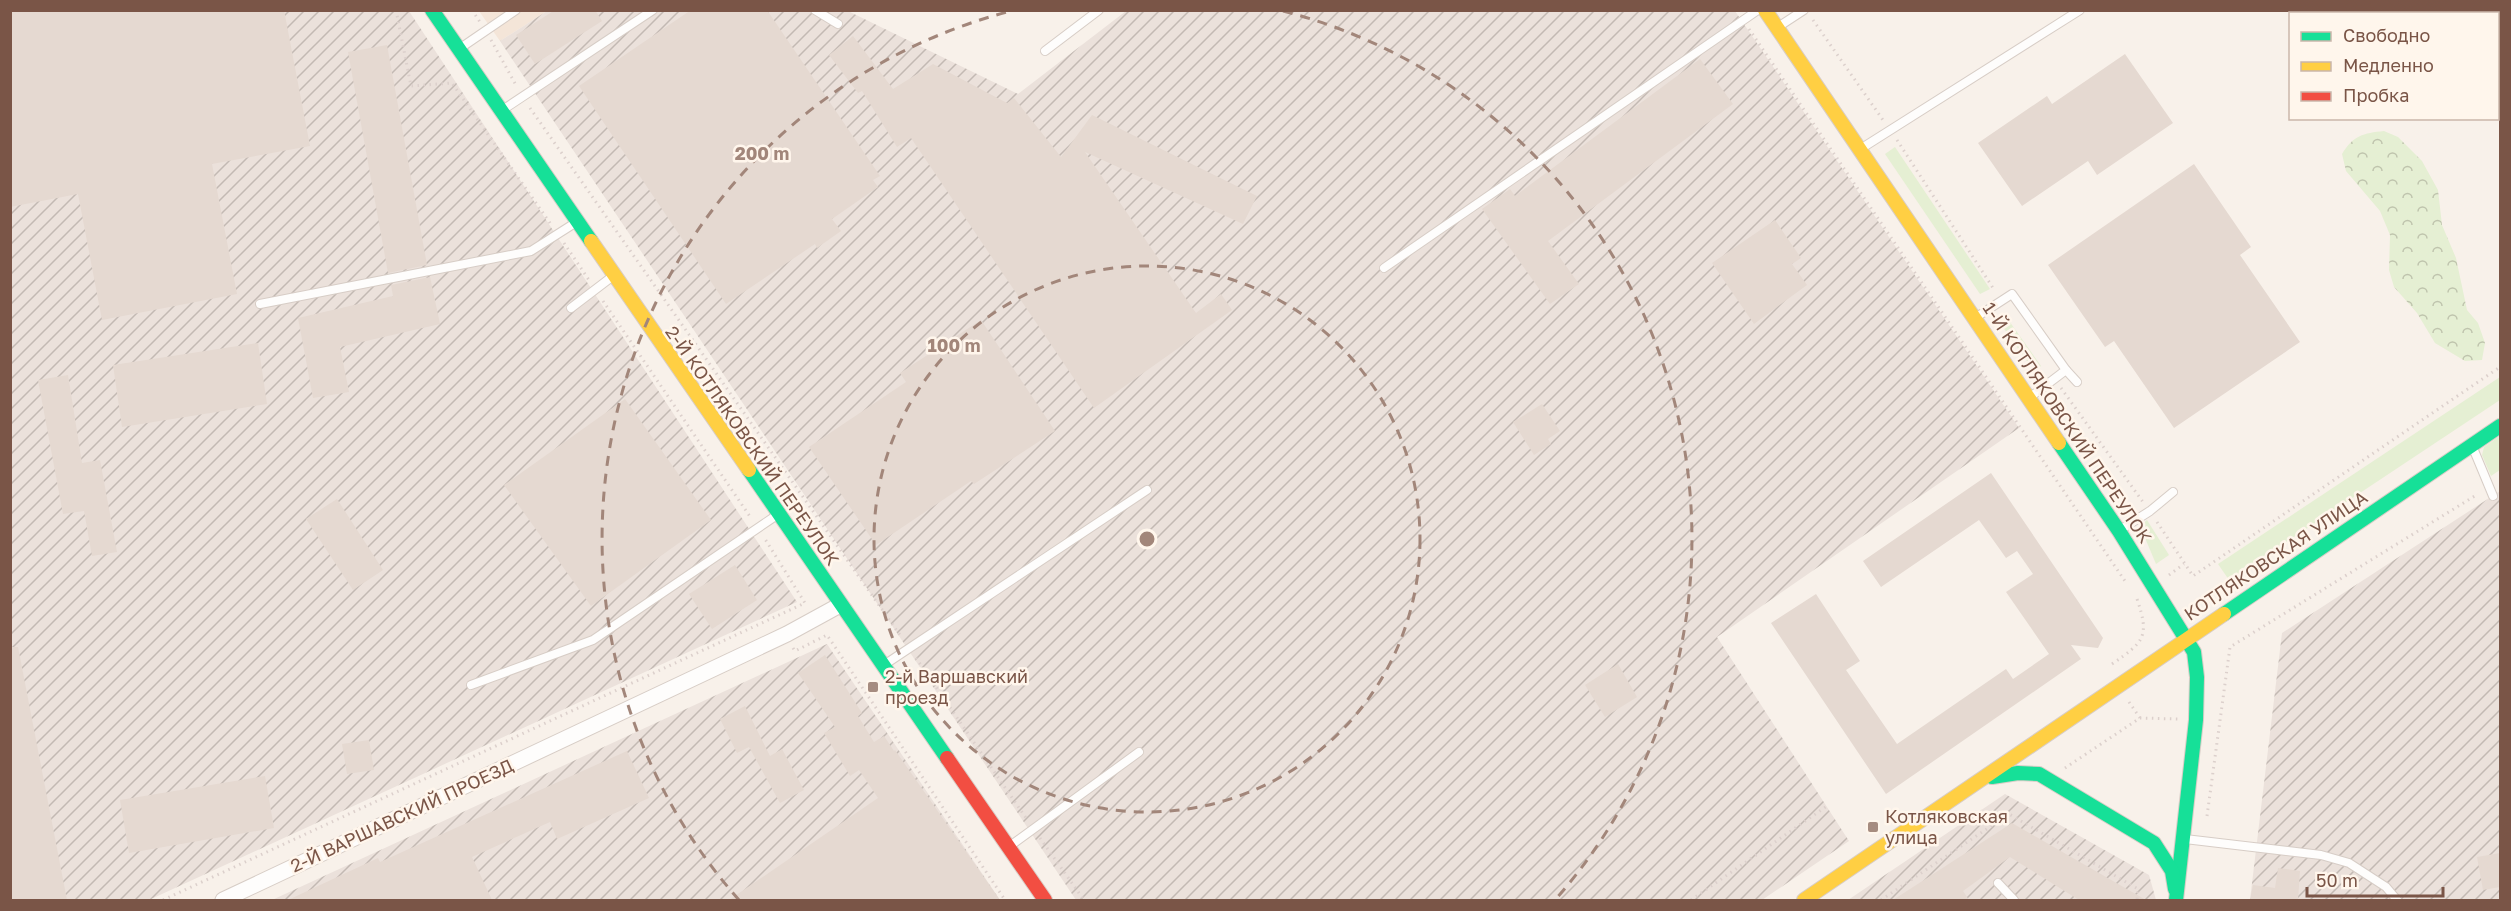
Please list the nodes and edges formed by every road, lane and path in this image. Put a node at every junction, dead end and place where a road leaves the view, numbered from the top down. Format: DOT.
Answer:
graph roads {
  1 [pos="432,10"];
  2 [pos="472,10"];
  3 [pos="516,10"];
  4 [pos="653,10"];
  5 [pos="815,10"];
  6 [pos="1099,10"];
  7 [pos="1758,10"];
  8 [pos="1766,10"];
  9 [pos="1805,10"];
  10 [pos="2080,10"];
  11 [pos="1744,21"];
  12 [pos="838,24"];
  13 [pos="1777,28"];
  14 [pos="486,31"];
  15 [pos="458,49"];
  16 [pos="1045,51"];
  17 [pos="522,96"];
  18 [pos="500,112"];
  19 [pos="1890,130"];
  20 [pos="1858,150"];
  21 [pos="576,222"];
  22 [pos="1384,268"];
  23 [pos="613,276"];
  24 [pos="2001,301"];
  25 [pos="260,304"];
  26 [pos="571,308"];
  27 [pos="1974,319"];
  28 [pos="2500,367"];
  29 [pos="2066,370"];
  30 [pos="2054,379"];
  31 [pos="2077,382"];
  32 [pos="2028,398"];
  33 [pos="2500,426"];
  34 [pos="2472,446"];
  35 [pos="2488,487"];
  36 [pos="1147,490"];
  37 [pos="2173,492"];
  38 [pos="2493,496"];
  39 [pos="2150,511"];
  40 [pos="777,515"];
  41 [pos="2119,531"];
  42 [pos="2130,589"];
  43 [pos="2137,599"];
  44 [pos="806,603"];
  45 [pos="840,605"];
  46 [pos="2186,638"];
  47 [pos="909,648"];
  48 [pos="795,651"];
  49 [pos="883,666"];
  50 [pos="2106,669"];
  51 [pos="471,685"];
  52 [pos="2162,718"];
  53 [pos="1139,752"];
  54 [pos="2064,769"];
  55 [pos="1980,781"];
  56 [pos="1827,806"];
  57 [pos="1033,827"];
  58 [pos="2184,839"];
  59 [pos="2203,841"];
  60 [pos="1008,847"];
  61 [pos="1998,883"];
  62 [pos="163,900"];
  63 [pos="223,900"];
  64 [pos="1005,900"];
  65 [pos="1046,900"];
  66 [pos="1084,900"];
  67 [pos="1691,900"];
  68 [pos="1804,900"];
  69 [pos="1881,900"];
  70 [pos="2014,900"];
  71 [pos="2137,900"];
  72 [pos="2176,900"];
  73 [pos="2397,900"];
  1 -- 15 [label="street, 2-Й КОТЛЯКОВСКИЙ ПЕРЕУЛОК"];
  2 -- 14 [label="path"];
  3 -- 14 [label="lane"];
  4 -- 17 [label="lane"];
  5 -- 12 [label="lane"];
  6 -- 16 [label="lane"];
  7 -- 11 [label="lane"];
  8 -- 13 [label="street, 1-Й КОТЛЯКОВСКИЙ ПЕРЕУЛОК"];
  9 -- 13 [label="lane"];
  9 -- 19 [label="path"];
  10 -- 19 [label="lane"];
  11 -- 22 [label="lane"];
  11 -- 42 [label="path"];
  13 -- 20 [label="street, 1-Й КОТЛЯКОВСКИЙ ПЕРЕУЛОК"];
  14 -- 15 [label="lane"];
  14 -- 17 [label="path"];
  15 -- 18 [label="street, 2-Й КОТЛЯКОВСКИЙ ПЕРЕУЛОК"];
  17 -- 18 [label="lane"];
  17 -- 47 [label="path"];
  18 -- 21 [label="street, 2-Й КОТЛЯКОВСКИЙ ПЕРЕУЛОК"];
  19 -- 20 [label="lane"];
  19 -- 24 [label="path"];
  20 -- 27 [label="street, 1-Й КОТЛЯКОВСКИЙ ПЕРЕУЛОК"];
  21 -- 23 [label="street, 2-Й КОТЛЯКОВСКИЙ ПЕРЕУЛОК"];
  21 -- 25 [label="lane"];
  23 -- 26 [label="lane"];
  23 -- 40 [label="street, 2-Й КОТЛЯКОВСКИЙ ПЕРЕУЛОК"];
  24 -- 27 [label="lane"];
  24 -- 29 [label="lane"];
  27 -- 32 [label="street, 1-Й КОТЛЯКОВСКИЙ ПЕРЕУЛОК"];
  28 -- 39 [label="path"];
  29 -- 30 [label="lane"];
  29 -- 31 [label="lane"];
  30 -- 32 [label="lane"];
  30 -- 39 [label="path"];
  32 -- 41 [label="street, 1-Й КОТЛЯКОВСКИЙ ПЕРЕУЛОК"];
  33 -- 34 [label="street, КОТЛЯКОВСКАЯ УЛИЦА"];
  34 -- 35 [label="lane"];
  34 -- 46 [label="street, КОТЛЯКОВСКАЯ УЛИЦА"];
  35 -- 38 [label="lane"];
  35 -- 59 [label="path"];
  36 -- 47 [label="lane"];
  37 -- 39 [label="lane"];
  39 -- 41 [label="lane"];
  40 -- 45 [label="street, 2-Й КОТЛЯКОВСКИЙ ПЕРЕУЛОК"];
  40 -- 51 [label="lane"];
  41 -- 46 [label="street, 1-Й КОТЛЯКОВСКИЙ ПЕРЕУЛОК"];
  43 -- 50 [label="path"];
  44 -- 62 [label="path"];
  45 -- 49 [label="street, 2-Й КОТЛЯКОВСКИЙ ПЕРЕУЛОК"];
  45 -- 63 [label="street, 2-Й ВАРШАВСКИЙ ПРОЕЗД"];
  46 -- 55 [label="street, КОТЛЯКОВСКАЯ УЛИЦА"];
  46 -- 58 [label="street, 1-Й КОТЛЯКОВСКИЙ ПЕРЕУЛОК"];
  47 -- 49 [label="lane"];
  47 -- 57 [label="path"];
  48 -- 64 [label="path"];
  49 -- 60 [label="street, 2-Й КОТЛЯКОВСКИЙ ПЕРЕУЛОК"];
  52 -- 54 [label="path"];
  53 -- 57 [label="lane"];
  55 -- 68 [label="street, КОТЛЯКОВСКАЯ УЛИЦА"];
  55 -- 72 [label="street"];
  56 -- 67 [label="path"];
  57 -- 60 [label="lane"];
  57 -- 66 [label="path"];
  58 -- 59 [label="lane"];
  58 -- 72 [label="street, 1-Й КОТЛЯКОВСКИЙ ПЕРЕУЛОК"];
  59 -- 73 [label="lane"];
  60 -- 65 [label="street, 2-Й КОТЛЯКОВСКИЙ ПЕРЕУЛОК"];
  61 -- 70 [label="lane"];
  69 -- 71 [label="path"];
}
